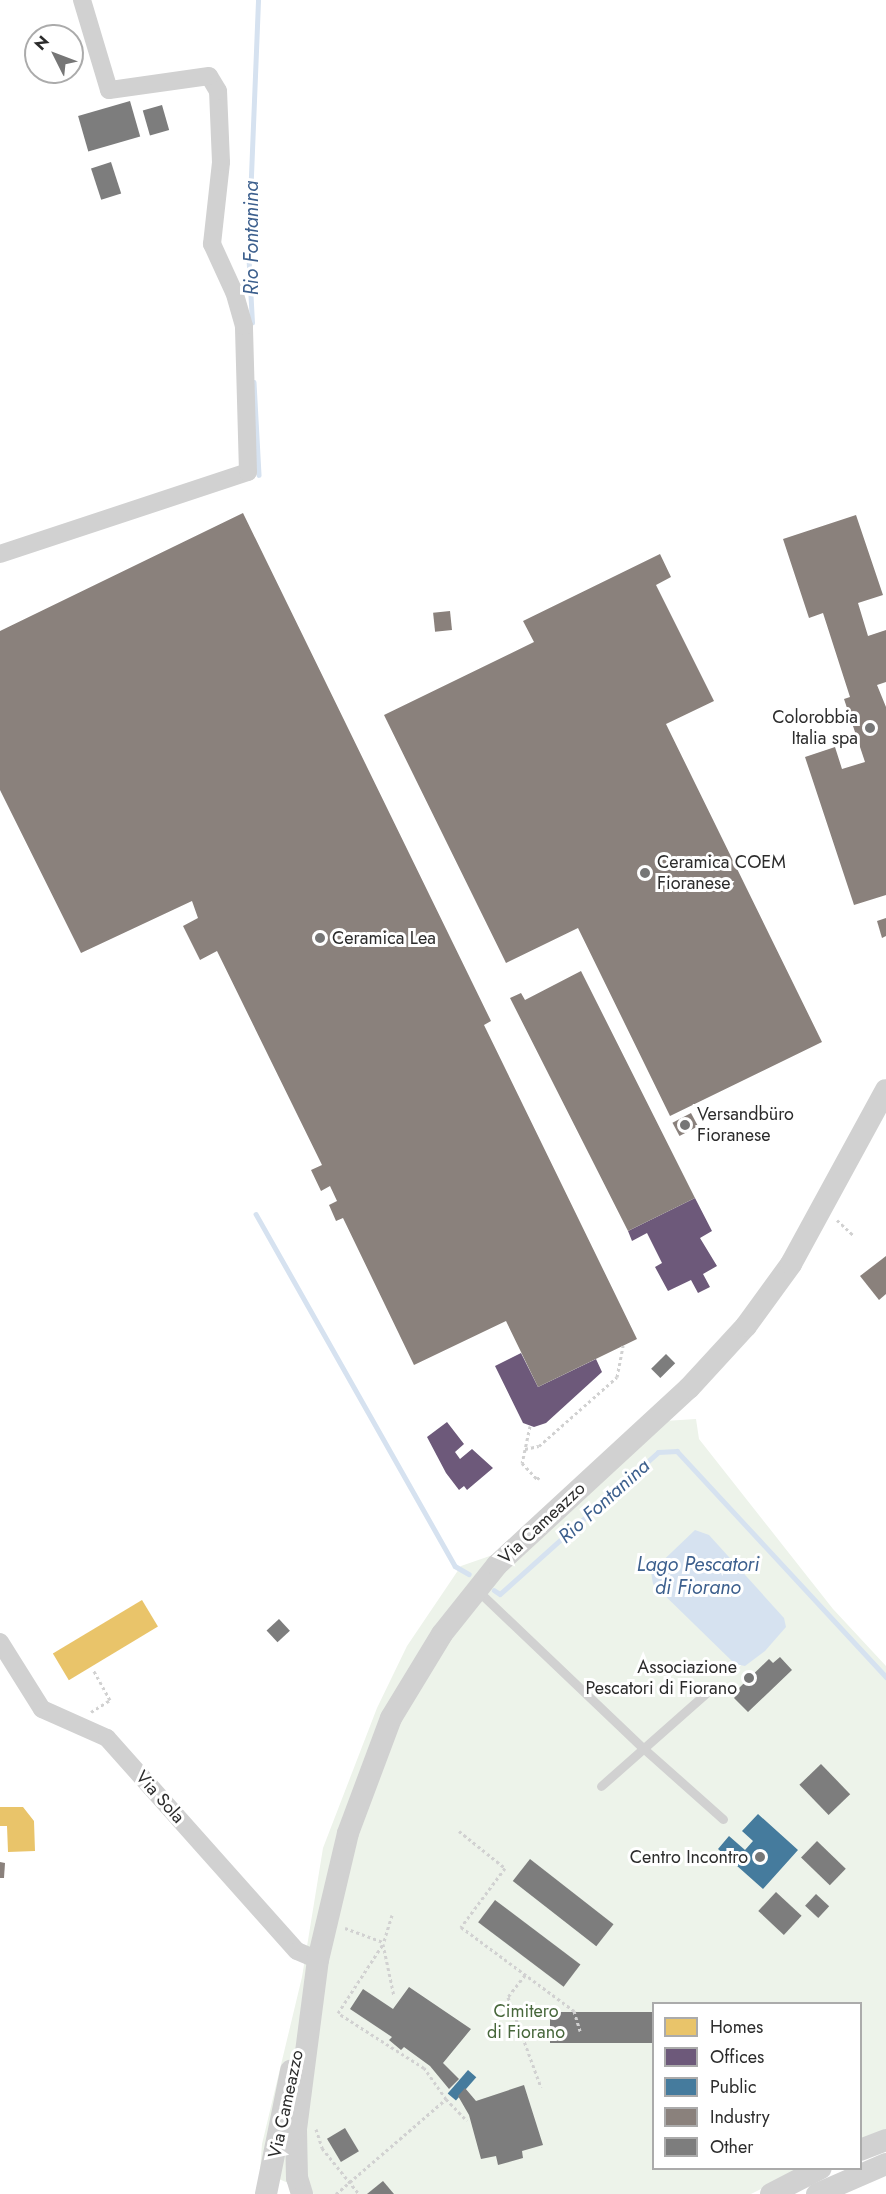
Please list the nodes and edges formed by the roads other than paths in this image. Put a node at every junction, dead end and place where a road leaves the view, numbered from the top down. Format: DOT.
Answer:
graph roads {
  1 [pos="82,0"];
  2 [pos="0,554"];
  3 [pos="886,1090"];
  4 [pos="476,1588"];
  5 [pos="0,1642"];
  6 [pos="713,1687"];
  7 [pos="642,1748"];
  8 [pos="601,1786"];
  9 [pos="723,1819"];
  10 [pos="318,1960"];
  11 [pos="309,2015"];
  12 [pos="886,2140"];
  13 [pos="862,2150"];
  14 [pos="886,2164"];
  15 [pos="818,2170"];
  16 [pos="266,2194"];
  17 [pos="302,2194"];
  18 [pos="771,2194"];
  19 [pos="818,2194"];
  1 -- 2 [label="street"];
  3 -- 4 [label="street, Via Cameazzo"];
  4 -- 7 [label="lane"];
  4 -- 10 [label="street, Via Cameazzo"];
  5 -- 10 [label="street, Via Sola"];
  6 -- 7 [label="lane"];
  7 -- 8 [label="lane"];
  7 -- 9 [label="lane"];
  10 -- 11 [label="street, Via Cameazzo"];
  11 -- 16 [label="street, Via Cameazzo"];
  11 -- 17 [label="street, Via Cameazzo"];
  12 -- 13 [label="street"];
  14 -- 19 [label="street"];
  15 -- 18 [label="street"];
}
